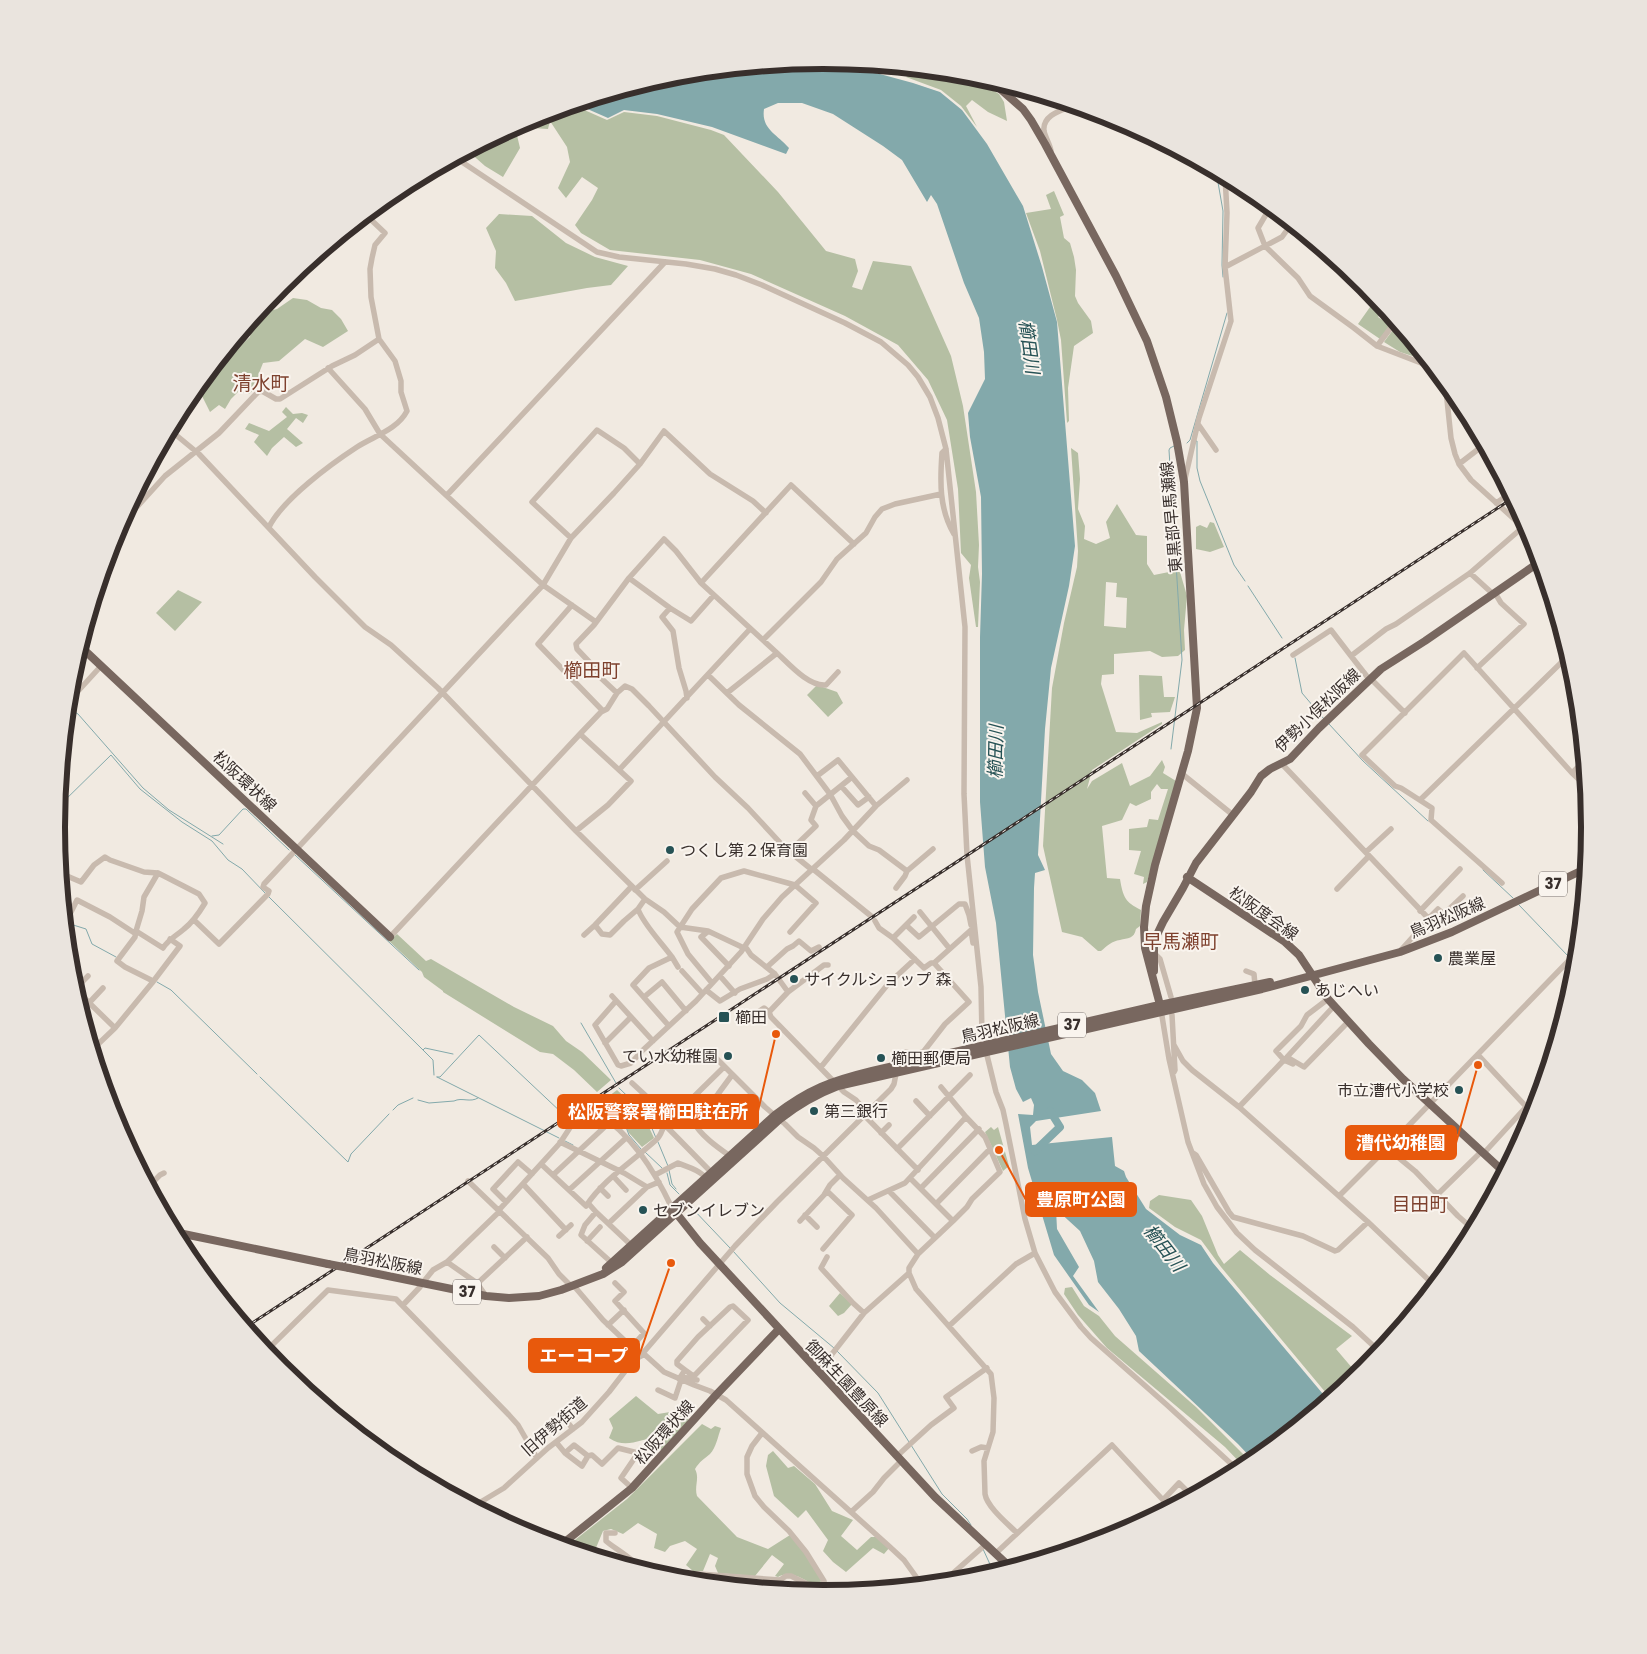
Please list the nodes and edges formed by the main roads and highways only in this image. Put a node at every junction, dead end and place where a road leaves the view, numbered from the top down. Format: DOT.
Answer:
graph roads {
  1 [pos="1001,90"];
  2 [pos="1535,565"];
  3 [pos="86,652"];
  4 [pos="1580,872"];
  5 [pos="1188,877"];
  6 [pos="390,937"];
  7 [pos="1311,976"];
  8 [pos="1155,983"];
  9 [pos="1158,1009"];
  10 [pos="778,1117"];
  11 [pos="1501,1168"];
  12 [pos="674,1210"];
  13 [pos="184,1234"];
  14 [pos="586,1281"];
  15 [pos="779,1329"];
  16 [pos="567,1540"];
  17 [pos="1006,1563"];
  1 -- 8 [label="main road, 東黒部早馬瀬線"];
  2 -- 5 [label="main road, 伊勢小俣松阪線"];
  3 -- 6 [label="main road, 松阪環状線"];
  4 -- 7 [label="main road, 鳥羽松阪線 / 37"];
  5 -- 7 [label="main road, 松阪度会線"];
  5 -- 8 [label="main road, 伊勢小俣松阪線"];
  7 -- 9 [label="main road, 鳥羽松阪線 / 37"];
  7 -- 9 [label="main road, 鳥羽松阪線 / 37"];
  7 -- 11 [label="main road, 松阪度会線"];
  8 -- 9 [label="main road, 東黒部早馬瀬線"];
  9 -- 10 [label="main road, 鳥羽松阪線 / 37"];
  10 -- 12 [label="main road, 鳥羽松阪線 / 37"];
  10 -- 12 [label="main road, 鳥羽松阪線 / 37"];
  12 -- 14 [label="main road, 鳥羽松阪線 / 37"];
  12 -- 14 [label="main road, 鳥羽松阪線 / 37"];
  12 -- 15 [label="main road, 御麻生園豊原線"];
  13 -- 14 [label="main road, 鳥羽松阪線 / 37, bridge"];
  15 -- 16 [label="main road, 松阪環状線"];
  15 -- 17 [label="main road, 御麻生園豊原線"];
}
